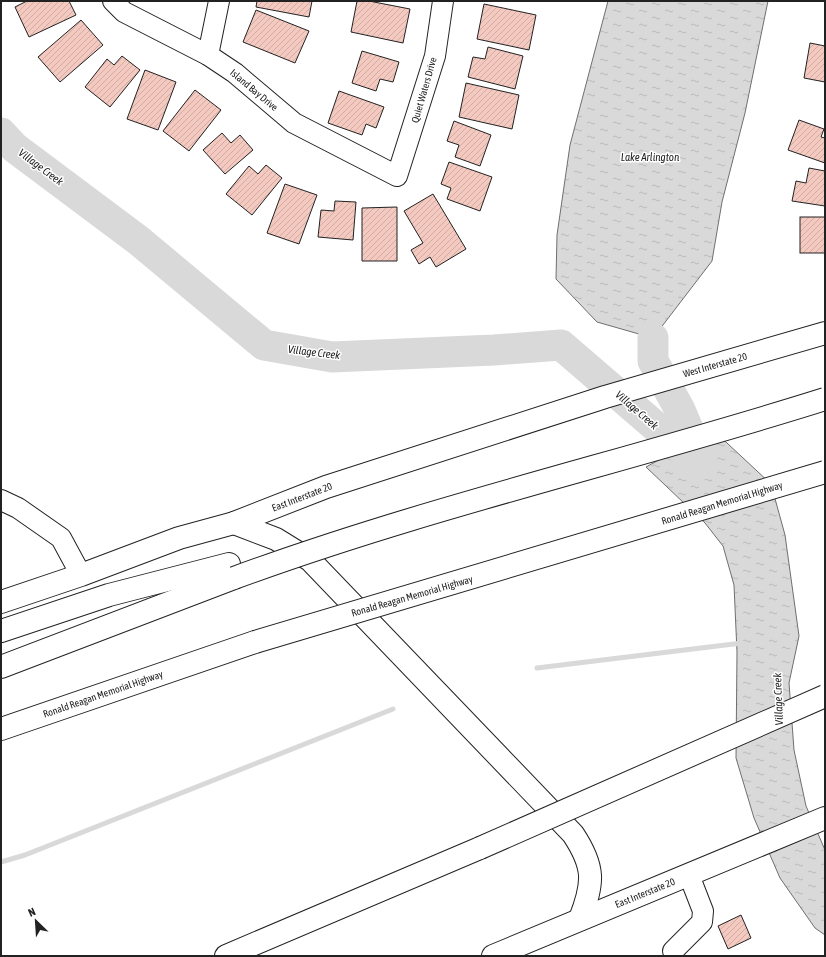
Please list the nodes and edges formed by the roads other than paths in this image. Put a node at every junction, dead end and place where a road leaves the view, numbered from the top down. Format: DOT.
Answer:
graph roads {
  1 [pos="113,1"];
  2 [pos="219,1"];
  3 [pos="443,1"];
  4 [pos="208,55"];
  5 [pos="397,176"];
  6 [pos="825,333"];
  7 [pos="605,397"];
  8 [pos="825,399"];
  9 [pos="825,472"];
  10 [pos="1,500"];
  11 [pos="234,523"];
  12 [pos="232,571"];
  13 [pos="81,575"];
  14 [pos="1,602"];
  15 [pos="1,631"];
  16 [pos="1,667"];
  17 [pos="825,696"];
  18 [pos="1,728"];
  19 [pos="825,818"];
  20 [pos="694,873"];
  21 [pos="580,919"];
  22 [pos="673,951"];
  23 [pos="226,956"];
  24 [pos="493,956"];
  1 -- 4 [label="street, Island Bay Drive"];
  2 -- 4 [label="street"];
  3 -- 5 [label="street, Quiet Waters Drive"];
  4 -- 5 [label="street, Island Bay Drive"];
  6 -- 7 [label="main road, West Interstate 20"];
  7 -- 11 [label="main road, East Interstate 20"];
  8 -- 12 [label="main road, bridge"];
  9 -- 18 [label="main road, Ronald Reagan Memorial Highway, bridge"];
  10 -- 13 [label="street"];
  11 -- 13 [label="main road, East Interstate 20"];
  11 -- 21 [label="main road"];
  12 -- 15 [label="main road"];
  12 -- 16 [label="main road"];
  13 -- 14 [label="main road, East Interstate 20"];
  17 -- 23 [label="main road, bridge"];
  19 -- 20 [label="main road, East Interstate 20"];
  20 -- 21 [label="main road, East Interstate 20"];
  20 -- 22 [label="street"];
  21 -- 24 [label="main road, East Interstate 20"];
}
